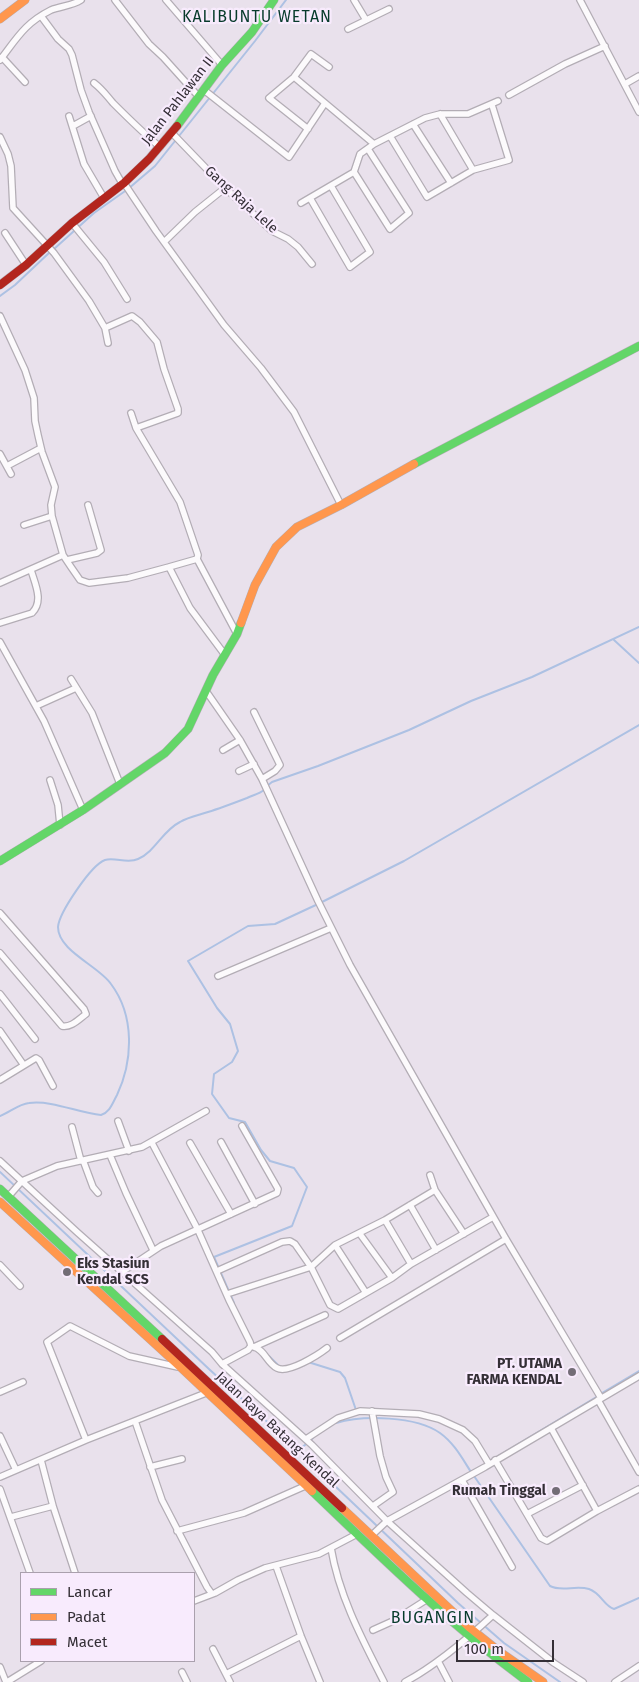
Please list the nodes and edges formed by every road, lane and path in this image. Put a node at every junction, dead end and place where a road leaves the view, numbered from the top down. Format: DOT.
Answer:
graph roads {
  1 [pos="25,0"];
  2 [pos="82,0"];
  3 [pos="115,0"];
  4 [pos="166,0"];
  5 [pos="274,0"];
  6 [pos="354,0"];
  7 [pos="580,0"];
  8 [pos="388,8"];
  9 [pos="41,16"];
  10 [pos="0,19"];
  11 [pos="366,20"];
  12 [pos="348,29"];
  13 [pos="605,46"];
  14 [pos="1,58"];
  15 [pos="222,66"];
  16 [pos="329,67"];
  17 [pos="639,76"];
  18 [pos="294,77"];
  19 [pos="25,82"];
  20 [pos="94,83"];
  21 [pos="625,84"];
  22 [pos="201,93"];
  23 [pos="509,96"];
  24 [pos="498,101"];
  25 [pos="325,103"];
  26 [pos="492,105"];
  27 [pos="639,112"];
  28 [pos="440,114"];
  29 [pos="69,116"];
  30 [pos="91,116"];
  31 [pos="414,124"];
  32 [pos="73,126"];
  33 [pos="308,129"];
  34 [pos="173,133"];
  35 [pos="390,136"];
  36 [pos="0,137"];
  37 [pos="374,144"];
  38 [pos="160,147"];
  39 [pos="368,149"];
  40 [pos="474,170"];
  41 [pos="354,172"];
  42 [pos="451,183"];
  43 [pos="331,186"];
  44 [pos="126,187"];
  45 [pos="224,188"];
  46 [pos="104,198"];
  47 [pos="310,198"];
  48 [pos="301,203"];
  49 [pos="73,224"];
  50 [pos="5,233"];
  51 [pos="164,242"];
  52 [pos="48,247"];
  53 [pos="26,264"];
  54 [pos="312,264"];
  55 [pos="0,285"];
  56 [pos="127,299"];
  57 [pos="0,316"];
  58 [pos="105,328"];
  59 [pos="108,343"];
  60 [pos="639,346"];
  61 [pos="131,413"];
  62 [pos="136,428"];
  63 [pos="41,448"];
  64 [pos="0,454"];
  65 [pos="7,466"];
  66 [pos="11,474"];
  67 [pos="88,505"];
  68 [pos="342,505"];
  69 [pos="52,516"];
  70 [pos="24,525"];
  71 [pos="65,557"];
  72 [pos="197,558"];
  73 [pos="169,567"];
  74 [pos="31,570"];
  75 [pos="0,583"];
  76 [pos="0,623"];
  77 [pos="237,634"];
  78 [pos="0,642"];
  79 [pos="225,655"];
  80 [pos="71,679"];
  81 [pos="76,688"];
  82 [pos="206,690"];
  83 [pos="36,706"];
  84 [pos="254,712"];
  85 [pos="240,740"];
  86 [pos="223,750"];
  87 [pos="254,764"];
  88 [pos="239,770"];
  89 [pos="50,780"];
  90 [pos="263,782"];
  91 [pos="120,784"];
  92 [pos="82,810"];
  93 [pos="60,825"];
  94 [pos="1,859"];
  95 [pos="0,913"];
  96 [pos="331,928"];
  97 [pos="0,953"];
  98 [pos="218,976"];
  99 [pos="0,994"];
  100 [pos="0,1031"];
  101 [pos="35,1039"];
  102 [pos="23,1064"];
  103 [pos="0,1080"];
  104 [pos="53,1086"];
  105 [pos="206,1111"];
  106 [pos="118,1121"];
  107 [pos="242,1126"];
  108 [pos="72,1127"];
  109 [pos="221,1142"];
  110 [pos="152,1143"];
  111 [pos="190,1143"];
  112 [pos="128,1151"];
  113 [pos="110,1155"];
  114 [pos="82,1160"];
  115 [pos="0,1161"];
  116 [pos="430,1175"];
  117 [pos="21,1182"];
  118 [pos="0,1189"];
  119 [pos="435,1190"];
  120 [pos="98,1193"];
  121 [pos="10,1195"];
  122 [pos="0,1202"];
  123 [pos="255,1204"];
  124 [pos="410,1205"];
  125 [pos="231,1214"];
  126 [pos="493,1217"];
  127 [pos="385,1220"];
  128 [pos="198,1228"];
  129 [pos="360,1234"];
  130 [pos="464,1234"];
  131 [pos="506,1239"];
  132 [pos="335,1245"];
  133 [pos="153,1250"];
  134 [pos="436,1250"];
  135 [pos="411,1264"];
  136 [pos="0,1265"];
  137 [pos="311,1267"];
  138 [pos="217,1271"];
  139 [pos="122,1272"];
  140 [pos="392,1278"];
  141 [pos="20,1286"];
  142 [pos="366,1293"];
  143 [pos="227,1294"];
  144 [pos="325,1315"];
  145 [pos="340,1338"];
  146 [pos="254,1347"];
  147 [pos="327,1348"];
  148 [pos="248,1350"];
  149 [pos="222,1364"];
  150 [pos="181,1368"];
  151 [pos="639,1376"];
  152 [pos="23,1382"];
  153 [pos="0,1392"];
  154 [pos="206,1393"];
  155 [pos="600,1399"];
  156 [pos="373,1413"];
  157 [pos="136,1421"];
  158 [pos="551,1428"];
  159 [pos="0,1436"];
  160 [pos="86,1440"];
  161 [pos="308,1441"];
  162 [pos="182,1459"];
  163 [pos="41,1460"];
  164 [pos="495,1460"];
  165 [pos="489,1464"];
  166 [pos="150,1467"];
  167 [pos="16,1470"];
  168 [pos="639,1472"];
  169 [pos="0,1477"];
  170 [pos="462,1480"];
  171 [pos="583,1485"];
  172 [pos="305,1486"];
  173 [pos="0,1489"];
  174 [pos="639,1489"];
  175 [pos="53,1506"];
  176 [pos="373,1506"];
  177 [pos="597,1511"];
  178 [pos="527,1514"];
  179 [pos="11,1517"];
  180 [pos="386,1522"];
  181 [pos="177,1532"];
  182 [pos="373,1533"];
  183 [pos="357,1534"];
  184 [pos="332,1548"];
  185 [pos="276,1566"];
  186 [pos="512,1567"];
  187 [pos="30,1572"];
  188 [pos="75,1572"];
  189 [pos="212,1594"];
  190 [pos="426,1600"];
  191 [pos="195,1601"];
  192 [pos="492,1616"];
  193 [pos="373,1630"];
  194 [pos="474,1633"];
  195 [pos="301,1636"];
  196 [pos="213,1650"];
  197 [pos="438,1661"];
  198 [pos="39,1662"];
  199 [pos="639,1666"];
  200 [pos="0,1668"];
  201 [pos="182,1672"];
  202 [pos="226,1674"];
  203 [pos="7,1682"];
  204 [pos="187,1682"];
  205 [pos="230,1682"];
  206 [pos="320,1682"];
  207 [pos="384,1682"];
  208 [pos="405,1682"];
  209 [pos="449,1682"];
  210 [pos="528,1682"];
  211 [pos="543,1682"];
  212 [pos="583,1682"];
  213 [pos="616,1682"];
  1 -- 10 [label="main road"];
  2 -- 9 [label="street"];
  3 -- 22 [label="street"];
  4 -- 15 [label="street"];
  5 -- 15 [label="main road, Jalan Pahlawan II"];
  6 -- 11 [label="street"];
  7 -- 13 [label="street"];
  8 -- 11 [label="street"];
  9 -- 14 [label="street"];
  9 -- 30 [label="street"];
  11 -- 12 [label="street"];
  13 -- 21 [label="street"];
  13 -- 23 [label="street"];
  14 -- 19 [label="street"];
  15 -- 22 [label="main road, Jalan Pahlawan II"];
  16 -- 18 [label="street"];
  17 -- 21 [label="street"];
  18 -- 25 [label="street"];
  18 -- 33 [label="street"];
  20 -- 38 [label="street"];
  21 -- 27 [label="street"];
  22 -- 33 [label="street"];
  22 -- 34 [label="main road, Jalan Pahlawan II"];
  24 -- 26 [label="street"];
  25 -- 33 [label="street"];
  25 -- 37 [label="street"];
  26 -- 28 [label="street"];
  26 -- 40 [label="street"];
  28 -- 31 [label="street"];
  28 -- 40 [label="street"];
  29 -- 32 [label="street"];
  30 -- 32 [label="street"];
  30 -- 44 [label="street"];
  31 -- 35 [label="street"];
  31 -- 42 [label="street"];
  32 -- 46 [label="street"];
  34 -- 38 [label="main road, Jalan Pahlawan II"];
  34 -- 45 [label="street, Gang Raja Lele"];
  35 -- 37 [label="street"];
  35 -- 42 [label="street"];
  36 -- 52 [label="street"];
  37 -- 39 [label="street"];
  38 -- 44 [label="main road, Jalan Pahlawan II"];
  39 -- 41 [label="street"];
  39 -- 41 [label="street"];
  40 -- 42 [label="street"];
  41 -- 43 [label="street"];
  43 -- 47 [label="street"];
  43 -- 47 [label="street"];
  44 -- 46 [label="main road, Jalan Pahlawan II"];
  44 -- 51 [label="street"];
  45 -- 51 [label="street"];
  45 -- 54 [label="street, Gang Raja Lele"];
  46 -- 49 [label="main road, Jalan Pahlawan II"];
  47 -- 48 [label="street"];
  49 -- 52 [label="main road, Jalan Pahlawan II"];
  49 -- 56 [label="street"];
  50 -- 53 [label="street"];
  51 -- 68 [label="street"];
  52 -- 53 [label="main road, Jalan Pahlawan II"];
  52 -- 58 [label="street"];
  53 -- 55 [label="main road, Jalan Pahlawan II"];
  57 -- 63 [label="street"];
  58 -- 59 [label="street"];
  58 -- 62 [label="street"];
  60 -- 68 [label="main road"];
  61 -- 62 [label="street"];
  62 -- 72 [label="street"];
  63 -- 65 [label="street"];
  63 -- 69 [label="street"];
  64 -- 65 [label="street"];
  65 -- 66 [label="street"];
  67 -- 71 [label="street"];
  68 -- 77 [label="main road"];
  69 -- 70 [label="street"];
  69 -- 71 [label="street"];
  71 -- 73 [label="street"];
  71 -- 74 [label="street"];
  72 -- 73 [label="street"];
  72 -- 77 [label="street"];
  73 -- 79 [label="street"];
  74 -- 75 [label="street"];
  74 -- 76 [label="street"];
  77 -- 79 [label="main road"];
  78 -- 83 [label="street"];
  79 -- 82 [label="main road"];
  80 -- 81 [label="street"];
  81 -- 83 [label="street"];
  81 -- 91 [label="street"];
  82 -- 85 [label="street"];
  82 -- 91 [label="main road"];
  83 -- 92 [label="street"];
  84 -- 90 [label="street"];
  85 -- 86 [label="street"];
  85 -- 87 [label="street"];
  87 -- 88 [label="street"];
  87 -- 90 [label="street"];
  89 -- 93 [label="street"];
  90 -- 96 [label="street"];
  91 -- 92 [label="main road"];
  92 -- 93 [label="main road"];
  93 -- 94 [label="main road"];
  95 -- 97 [label="street"];
  96 -- 98 [label="street"];
  96 -- 126 [label="street"];
  99 -- 101 [label="street"];
  100 -- 102 [label="street"];
  102 -- 103 [label="street"];
  102 -- 104 [label="street"];
  105 -- 110 [label="street"];
  106 -- 112 [label="street"];
  107 -- 123 [label="street"];
  108 -- 114 [label="street"];
  109 -- 123 [label="street"];
  110 -- 112 [label="street"];
  110 -- 128 [label="street"];
  111 -- 125 [label="street"];
  112 -- 113 [label="street"];
  113 -- 114 [label="street"];
  113 -- 133 [label="street"];
  114 -- 117 [label="street"];
  114 -- 120 [label="street"];
  115 -- 117 [label="street"];
  116 -- 119 [label="street"];
  117 -- 121 [label="street"];
  117 -- 139 [label="street"];
  118 -- 121 [label="main road, Jalan Raya Batang-Kendal"];
  119 -- 124 [label="street"];
  119 -- 130 [label="street"];
  121 -- 182 [label="main road, Jalan Raya Batang-Kendal"];
  122 -- 150 [label="main road, Jalan Raya Batang-Kendal"];
  123 -- 125 [label="street"];
  124 -- 127 [label="street"];
  124 -- 134 [label="street"];
  125 -- 128 [label="street"];
  126 -- 130 [label="street"];
  126 -- 131 [label="street"];
  127 -- 129 [label="street"];
  127 -- 135 [label="street"];
  128 -- 133 [label="street"];
  128 -- 138 [label="street"];
  129 -- 132 [label="street"];
  129 -- 140 [label="street"];
  130 -- 134 [label="street"];
  131 -- 145 [label="street"];
  131 -- 155 [label="street"];
  132 -- 137 [label="street"];
  132 -- 142 [label="street"];
  133 -- 139 [label="street"];
  134 -- 135 [label="street"];
  135 -- 140 [label="street"];
  136 -- 141 [label="street"];
  137 -- 138 [label="street"];
  137 -- 142 [label="street"];
  137 -- 143 [label="street"];
  138 -- 143 [label="street"];
  139 -- 149 [label="street"];
  140 -- 142 [label="street"];
  143 -- 148 [label="street"];
  144 -- 146 [label="street"];
  146 -- 147 [label="street"];
  146 -- 148 [label="street"];
  148 -- 149 [label="street"];
  149 -- 161 [label="street"];
  150 -- 154 [label="main road, Jalan Raya Batang-Kendal"];
  150 -- 160 [label="street"];
  151 -- 155 [label="street"];
  152 -- 153 [label="street"];
  154 -- 157 [label="street"];
  154 -- 172 [label="main road, Jalan Raya Batang-Kendal"];
  155 -- 158 [label="street"];
  155 -- 168 [label="street"];
  156 -- 161 [label="street"];
  156 -- 165 [label="street"];
  156 -- 176 [label="street"];
  157 -- 160 [label="street"];
  157 -- 166 [label="street"];
  158 -- 164 [label="street"];
  158 -- 171 [label="street"];
  159 -- 167 [label="street"];
  160 -- 163 [label="street"];
  161 -- 176 [label="street"];
  162 -- 166 [label="street"];
  163 -- 167 [label="street"];
  163 -- 175 [label="street"];
  164 -- 165 [label="street"];
  164 -- 178 [label="street"];
  165 -- 170 [label="street"];
  166 -- 181 [label="street"];
  167 -- 169 [label="street"];
  170 -- 180 [label="street"];
  170 -- 186 [label="street"];
  171 -- 177 [label="street"];
  171 -- 178 [label="street"];
  172 -- 181 [label="street"];
  172 -- 183 [label="main road, Jalan Raya Batang-Kendal"];
  173 -- 179 [label="street"];
  174 -- 177 [label="street"];
  175 -- 179 [label="street"];
  175 -- 188 [label="street"];
  176 -- 180 [label="street"];
  177 -- 178 [label="street"];
  179 -- 187 [label="street"];
  180 -- 182 [label="street"];
  180 -- 192 [label="street"];
  181 -- 189 [label="street"];
  182 -- 194 [label="main road, Jalan Raya Batang-Kendal"];
  183 -- 184 [label="street"];
  183 -- 190 [label="main road, Jalan Raya Batang-Kendal"];
  184 -- 185 [label="street"];
  184 -- 207 [label="street"];
  185 -- 189 [label="street"];
  185 -- 195 [label="street"];
  189 -- 191 [label="street"];
  190 -- 193 [label="street"];
  190 -- 194 [label="main road, Jalan Raya Batang-Kendal"];
  192 -- 194 [label="street"];
  192 -- 212 [label="street"];
  194 -- 197 [label="street"];
  194 -- 210 [label="main road, Jalan Raya Batang-Kendal"];
  194 -- 211 [label="main road, Jalan Raya Batang-Kendal"];
  195 -- 202 [label="street"];
  195 -- 206 [label="street"];
  196 -- 202 [label="street"];
  197 -- 208 [label="street"];
  197 -- 209 [label="street"];
  198 -- 203 [label="street"];
  199 -- 213 [label="street"];
  200 -- 203 [label="street"];
  201 -- 204 [label="street"];
  202 -- 205 [label="street"];
}
